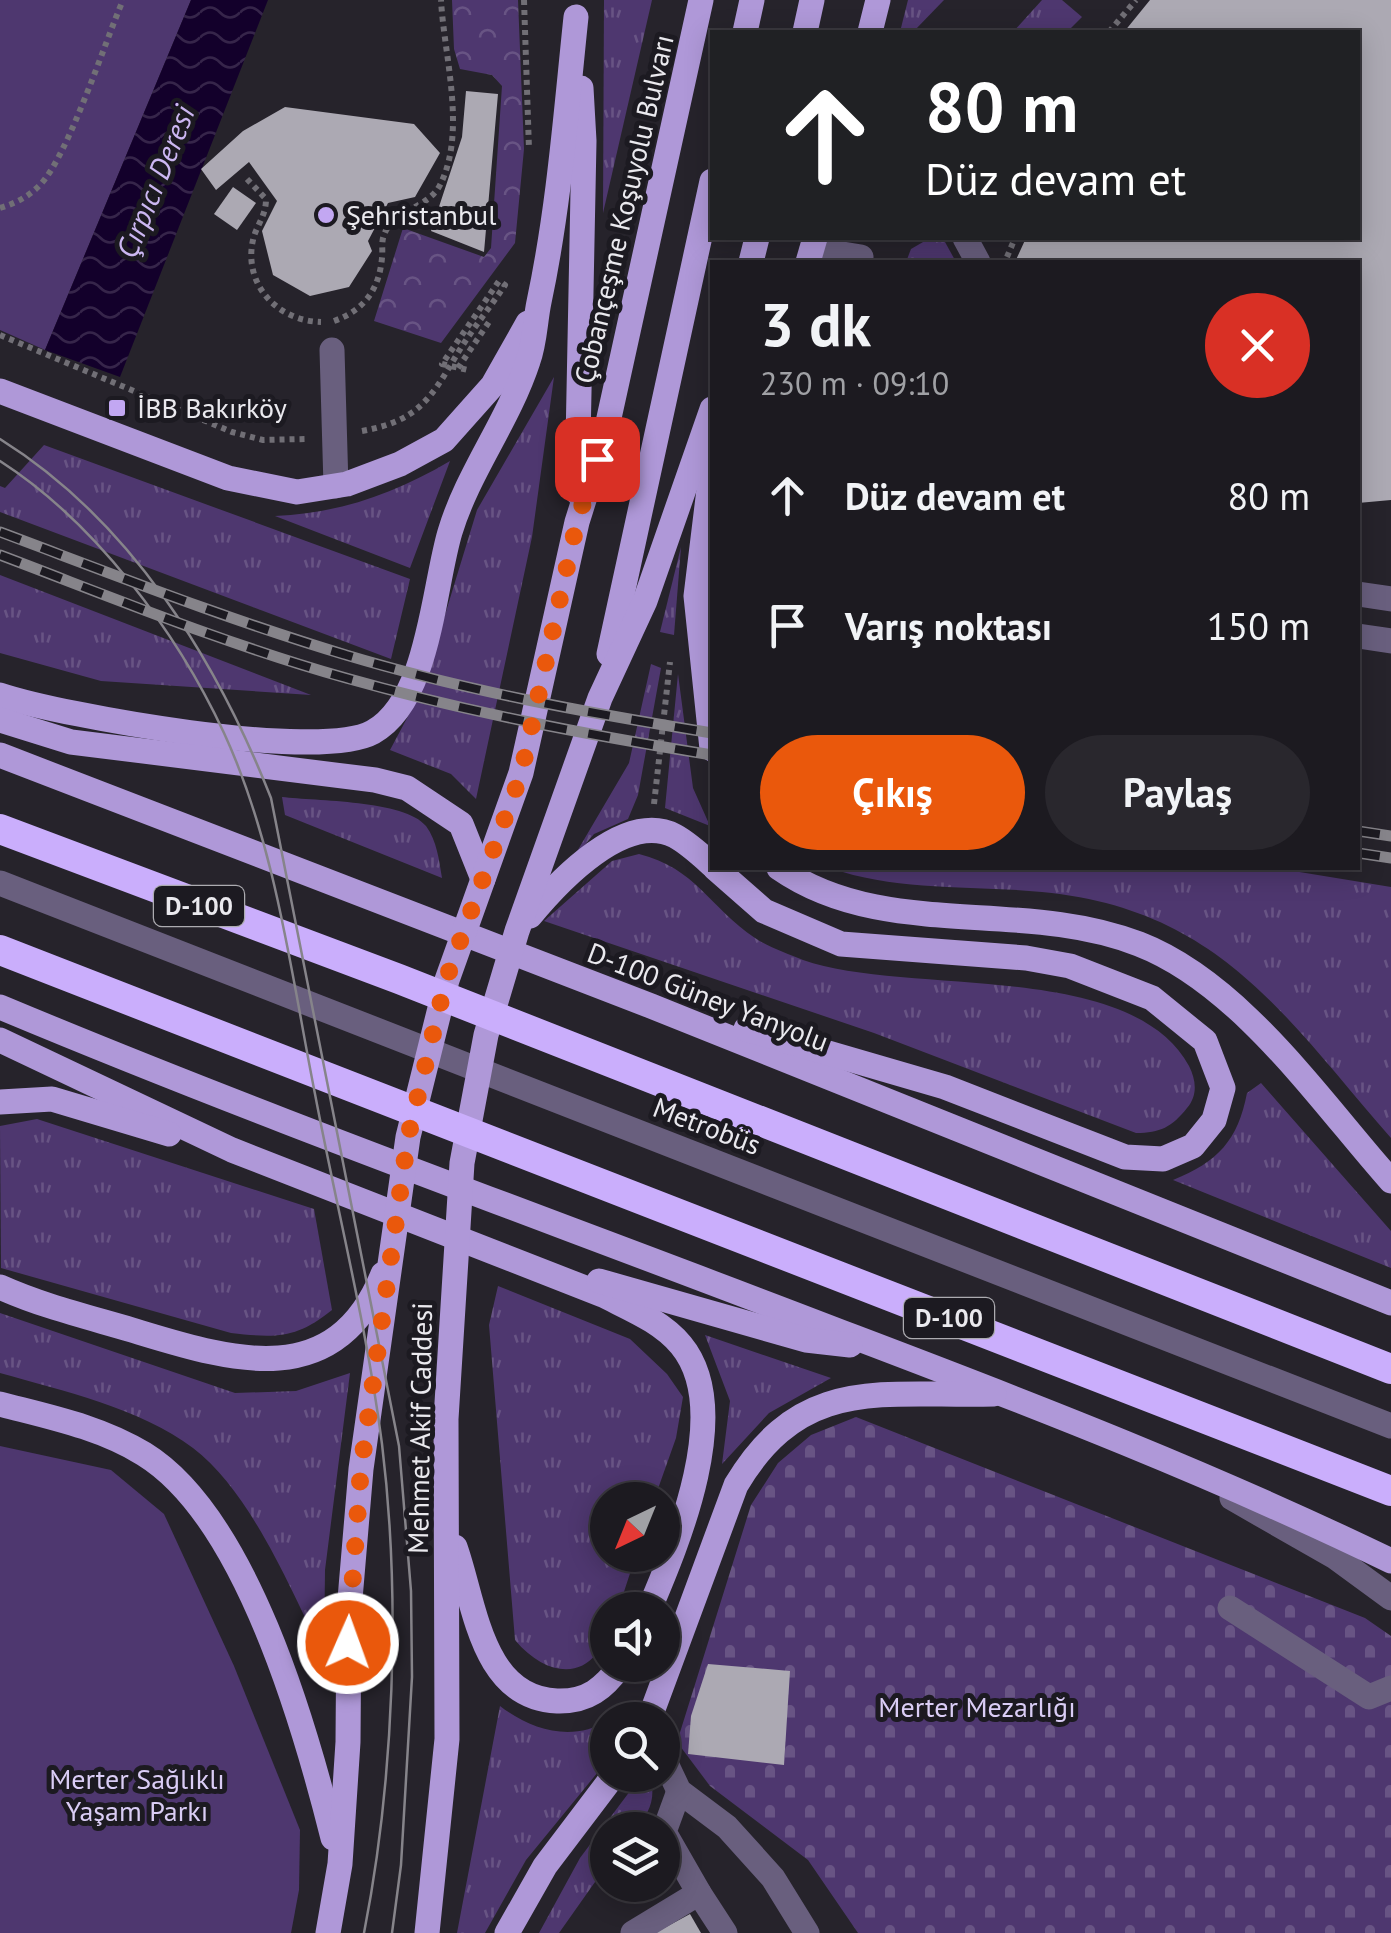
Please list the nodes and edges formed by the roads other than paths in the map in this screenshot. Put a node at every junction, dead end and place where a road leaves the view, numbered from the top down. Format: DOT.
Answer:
graph roads {
  1 [pos="701,0"];
  2 [pos="752,0"];
  3 [pos="812,0"];
  4 [pos="878,0"];
  5 [pos="576,8"];
  6 [pos="745,30"];
  7 [pos="805,30"];
  8 [pos="870,30"];
  9 [pos="710,190"];
  10 [pos="812,250"];
  11 [pos="864,252"];
  12 [pos="540,301"];
  13 [pos="332,350"];
  14 [pos="0,391"];
  15 [pos="710,415"];
  16 [pos="710,481"];
  17 [pos="336,486"];
  18 [pos="577,522"];
  19 [pos="1360,594"];
  20 [pos="1391,599"];
  21 [pos="710,632"];
  22 [pos="1360,636"];
  23 [pos="1391,642"];
  24 [pos="705,651"];
  25 [pos="0,695"];
  26 [pos="600,698"];
  27 [pos="0,720"];
  28 [pos="710,721"];
  29 [pos="0,756"];
  30 [pos="0,830"];
  31 [pos="710,863"];
  32 [pos="718,870"];
  33 [pos="782,870"];
  34 [pos="483,878"];
  35 [pos="0,883"];
  36 [pos="517,931"];
  37 [pos="0,950"];
  38 [pos="651,1006"];
  39 [pos="0,1007"];
  40 [pos="0,1040"];
  41 [pos="0,1102"];
  42 [pos="232,1150"];
  43 [pos="1391,1181"];
  44 [pos="396,1242"];
  45 [pos="507,1256"];
  46 [pos="0,1287"];
  47 [pos="1391,1303"];
  48 [pos="886,1349"];
  49 [pos="1391,1368"];
  50 [pos="1010,1394"];
  51 [pos="0,1404"];
  52 [pos="1391,1426"];
  53 [pos="1150,1451"];
  54 [pos="1391,1491"];
  55 [pos="446,1523"];
  56 [pos="1391,1562"];
  57 [pos="655,1592"];
  58 [pos="1391,1598"];
  59 [pos="1230,1608"];
  60 [pos="608,1682"];
  61 [pos="1391,1688"];
  62 [pos="656,1702"];
  63 [pos="680,1791"];
  64 [pos="601,1792"];
  65 [pos="678,1792"];
  66 [pos="340,1864"];
  67 [pos="699,1893"];
  68 [pos="328,1933"];
  69 [pos="427,1933"];
  70 [pos="508,1933"];
  71 [pos="633,1933"];
  72 [pos="724,1933"];
  73 [pos="808,1933"];
  1 -- 18 [label="main road, Çobançeşme Koşuyolu Bulvarı"];
  2 -- 6 [label="main road"];
  3 -- 7 [label="main road"];
  4 -- 8 [label="main road"];
  5 -- 12 [label="main road"];
  5 -- 18 [label="main road"];
  9 -- 26 [label="main road"];
  10 -- 11 [label="street"];
  12 -- 17 [label="main road"];
  12 -- 25 [label="main road"];
  13 -- 17 [label="street"];
  14 -- 17 [label="main road"];
  15 -- 26 [label="main road"];
  16 -- 24 [label="main road"];
  18 -- 34 [label="main road, Çobançeşme Koşuyolu Bulvarı"];
  19 -- 20 [label="street"];
  21 -- 24 [label="main road"];
  22 -- 23 [label="street"];
  24 -- 28 [label="main road"];
  26 -- 36 [label="main road, Mehmet Akif Caddesi"];
  27 -- 34 [label="main road"];
  29 -- 38 [label="main road, D-100 Güney Yanyolu"];
  30 -- 49 [label="highway, D-100"];
  31 -- 36 [label="main road"];
  32 -- 38 [label="main road"];
  33 -- 43 [label="main road"];
  34 -- 44 [label="main road, Çobançeşme Koşuyolu Bulvarı"];
  35 -- 52 [label="street, Metrobüs"];
  36 -- 55 [label="main road, Mehmet Akif Caddesi"];
  37 -- 54 [label="highway, D-100"];
  38 -- 47 [label="main road, D-100 Güney Yanyolu"];
  39 -- 48 [label="main road"];
  40 -- 42 [label="main road"];
  41 -- 42 [label="main road"];
  42 -- 45 [label="main road"];
  44 -- 46 [label="main road"];
  44 -- 66 [label="main road"];
  45 -- 48 [label="main road"];
  45 -- 57 [label="main road"];
  48 -- 50 [label="main road"];
  50 -- 53 [label="main road"];
  50 -- 62 [label="main road"];
  51 -- 66 [label="main road"];
  53 -- 56 [label="main road"];
  53 -- 58 [label="street"];
  55 -- 60 [label="main road"];
  55 -- 69 [label="main road, Mehmet Akif Caddesi"];
  59 -- 61 [label="street"];
  63 -- 73 [label="street"];
  64 -- 70 [label="main road"];
  65 -- 67 [label="street"];
  66 -- 68 [label="main road"];
  67 -- 71 [label="street"];
  67 -- 72 [label="street"];
}
